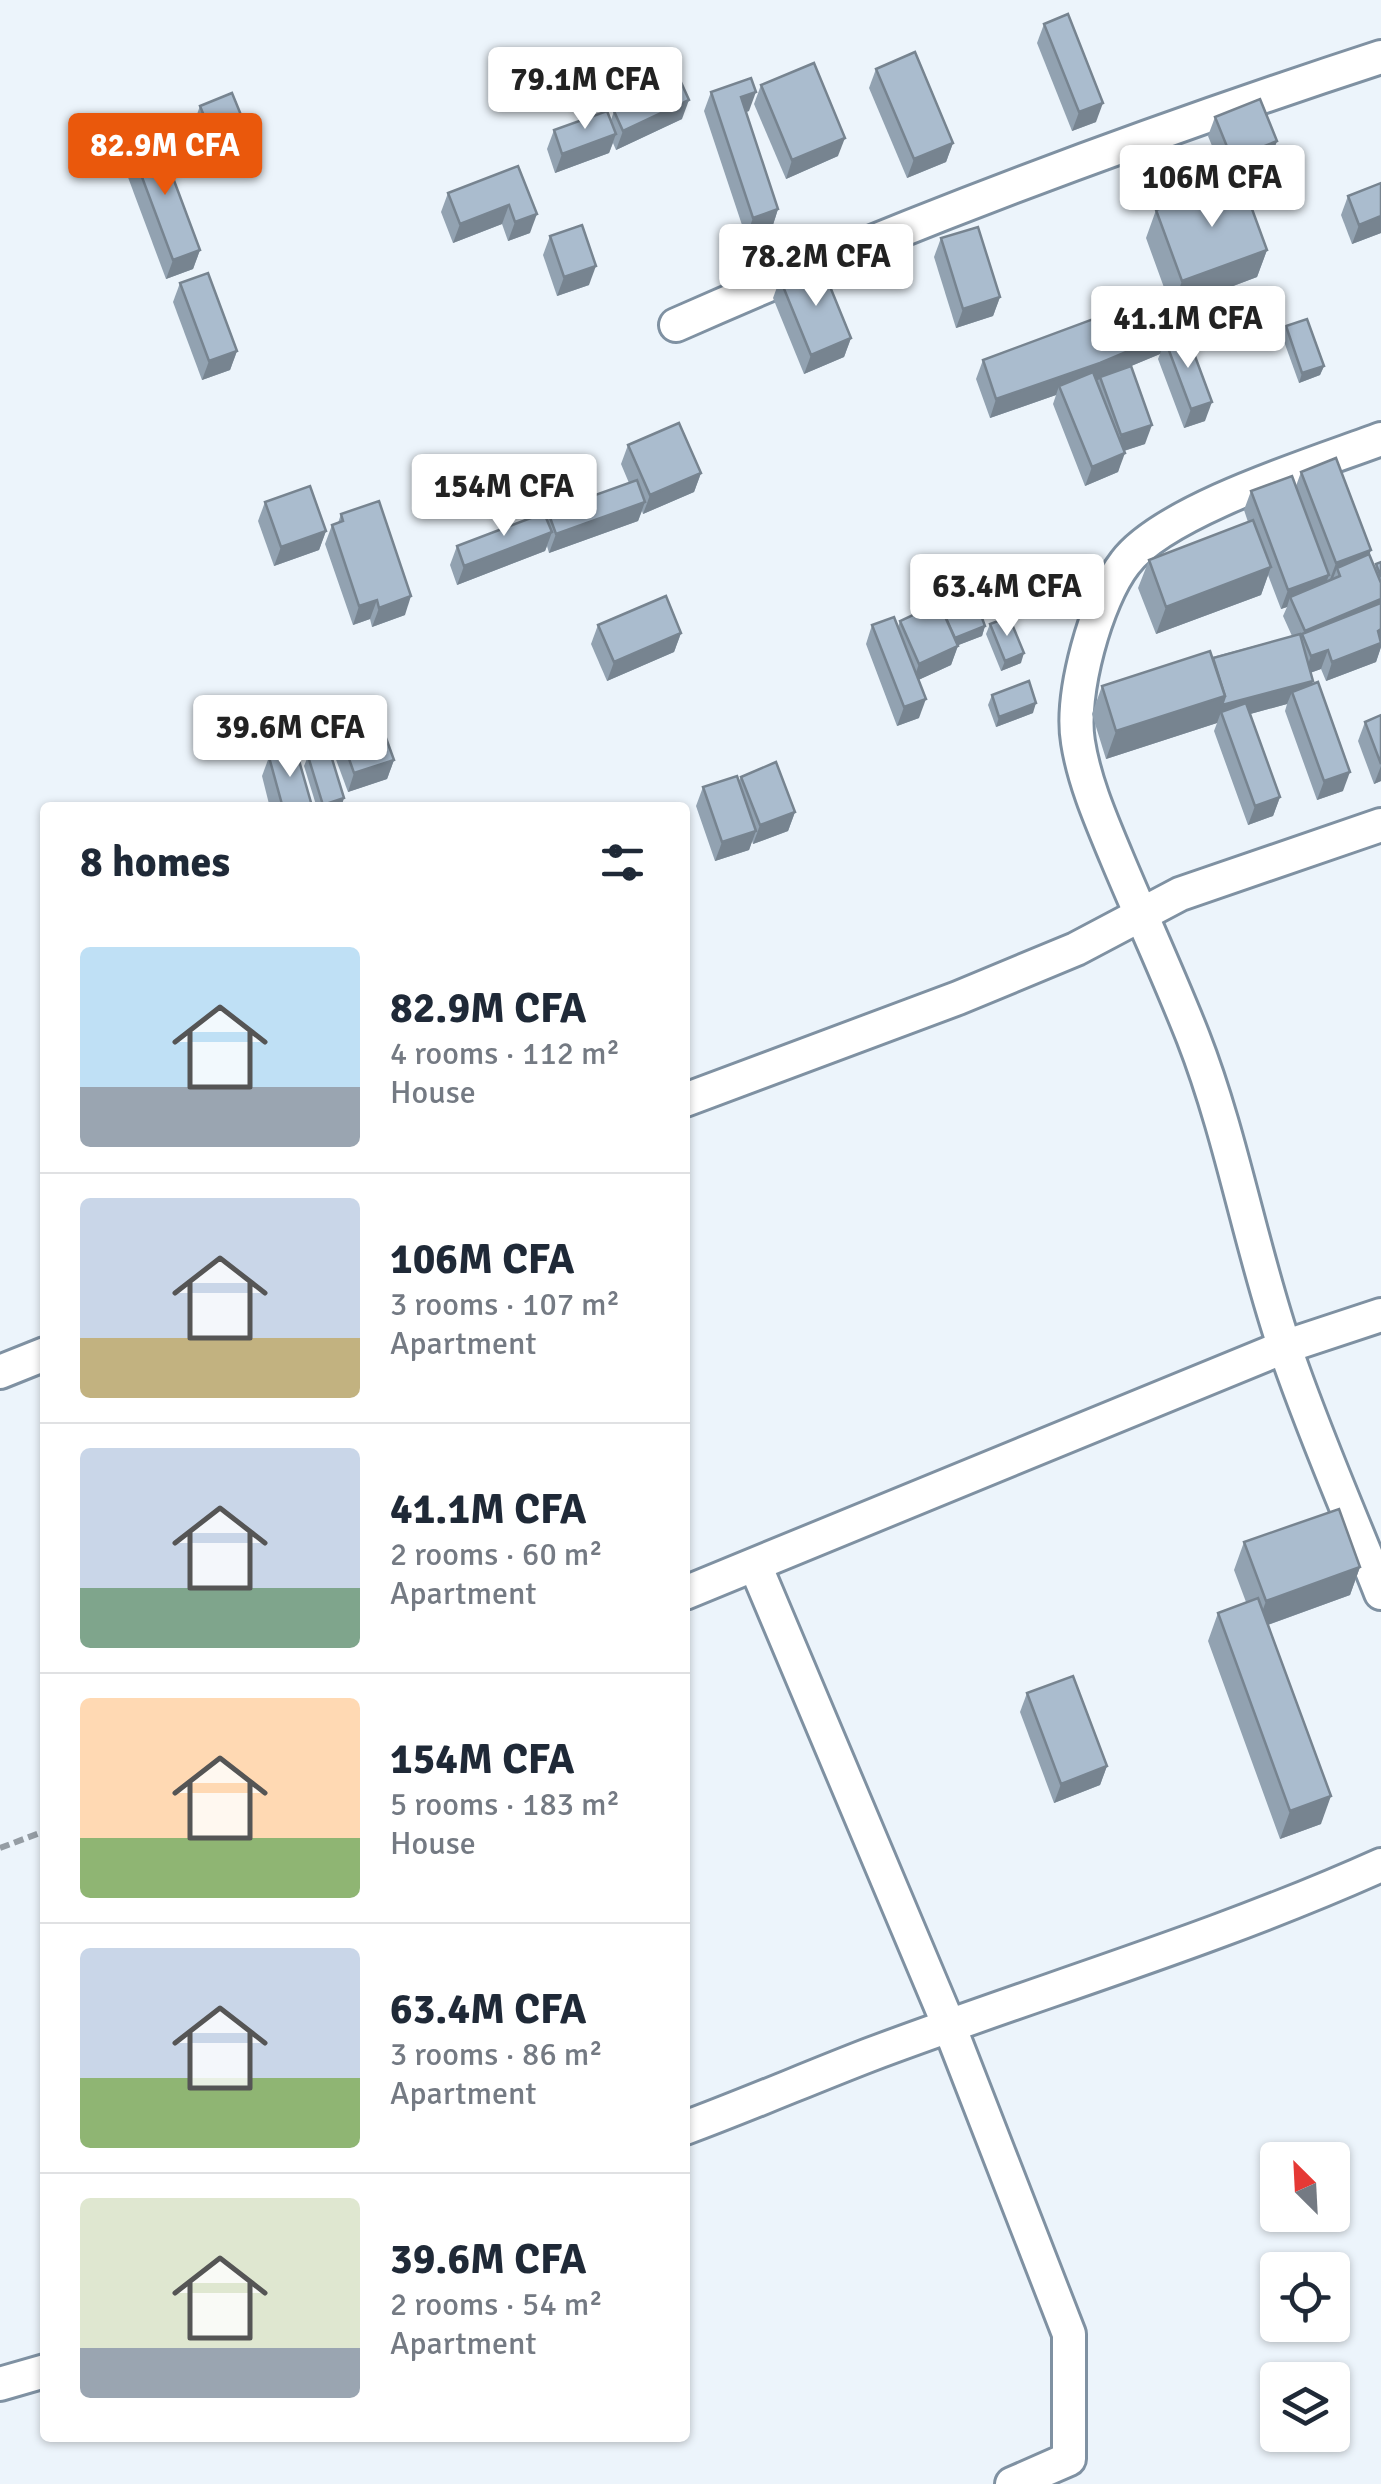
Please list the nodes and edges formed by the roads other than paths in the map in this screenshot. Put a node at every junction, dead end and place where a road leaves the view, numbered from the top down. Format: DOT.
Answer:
graph roads {
  1 [pos="1381,57"];
  2 [pos="676,326"];
  3 [pos="1381,440"];
  4 [pos="1381,825"];
  5 [pos="1140,916"];
  6 [pos="690,1098"];
  7 [pos="1381,1315"];
  8 [pos="1284,1348"];
  9 [pos="40,1356"];
  10 [pos="0,1372"];
  11 [pos="755,1565"];
  12 [pos="690,1592"];
  13 [pos="1381,1593"];
  14 [pos="1381,1865"];
  15 [pos="950,2028"];
  16 [pos="690,2126"];
  17 [pos="40,2372"];
  18 [pos="0,2384"];
  19 [pos="1012,2484"];
  1 -- 2 [label="street"];
  3 -- 5 [label="street"];
  4 -- 5 [label="street"];
  5 -- 6 [label="street"];
  5 -- 8 [label="street"];
  7 -- 8 [label="street"];
  8 -- 11 [label="street"];
  8 -- 13 [label="street"];
  9 -- 10 [label="street"];
  11 -- 12 [label="street"];
  11 -- 15 [label="street"];
  14 -- 15 [label="street"];
  15 -- 16 [label="street"];
  15 -- 19 [label="street"];
  17 -- 18 [label="street"];
}
